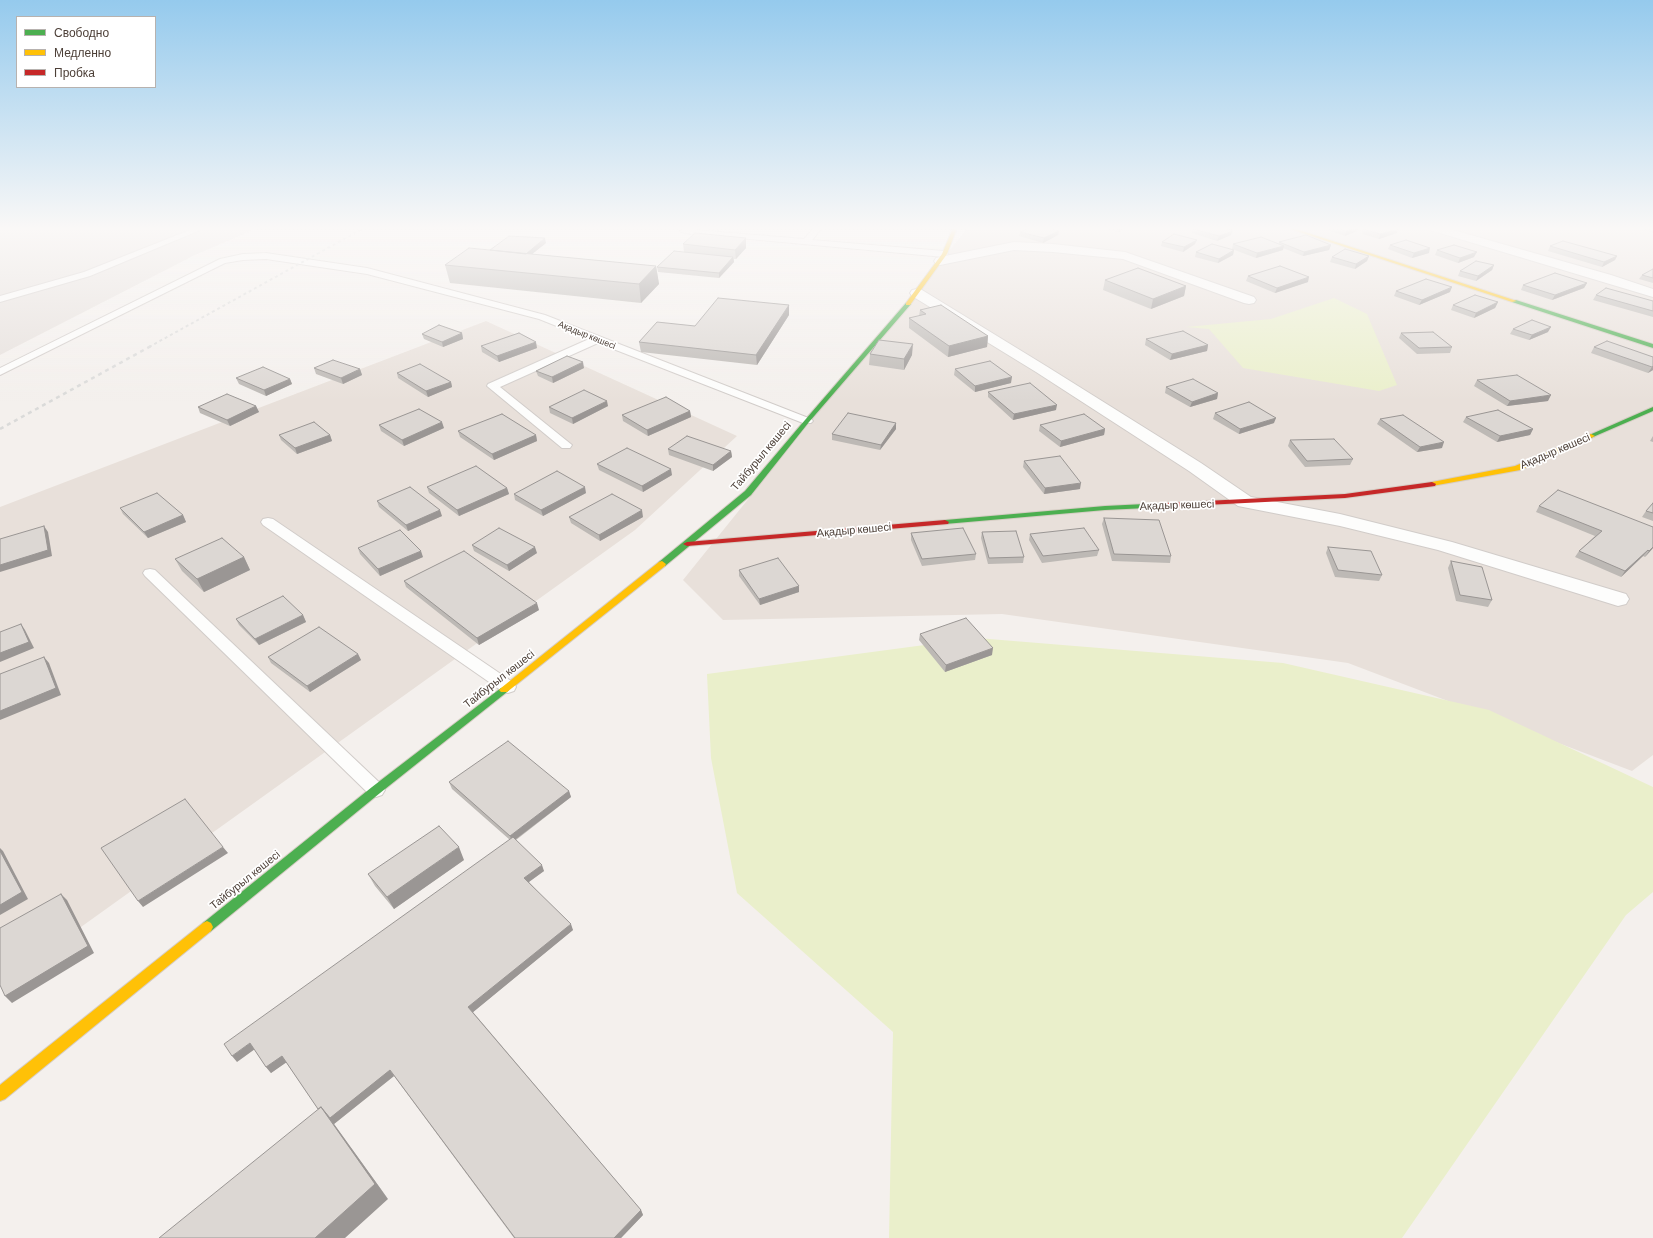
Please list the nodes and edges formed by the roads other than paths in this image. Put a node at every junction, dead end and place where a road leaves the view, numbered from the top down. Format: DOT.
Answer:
graph roads {
  1 [pos="46,286"];
  2 [pos="171,286"];
  3 [pos="426,286"];
  4 [pos="923,286"];
  5 [pos="1209,286"];
  6 [pos="1467,286"];
  7 [pos="1630,286"];
  8 [pos="1653,293"];
  9 [pos="917,294"];
  10 [pos="0,299"];
  11 [pos="1249,300"];
  12 [pos="598,339"];
  13 [pos="1653,346"];
  14 [pos="0,372"];
  15 [pos="1653,409"];
  16 [pos="807,421"];
  17 [pos="566,445"];
  18 [pos="1245,502"];
  19 [pos="268,522"];
  20 [pos="687,544"];
  21 [pos="150,573"];
  22 [pos="1618,599"];
  23 [pos="508,687"];
  24 [pos="376,790"];
  25 [pos="0,1094"];
  1 -- 10 [label="lane"];
  2 -- 14 [label="lane, Ақадыр көшесі"];
  3 -- 12 [label="lane, Ақадыр көшесі"];
  4 -- 9 [label="street, Тайбурыл көшесі"];
  5 -- 11 [label="street"];
  6 -- 13 [label="street"];
  7 -- 8 [label="street"];
  9 -- 16 [label="street, Тайбурыл көшесі"];
  9 -- 18 [label="street"];
  12 -- 16 [label="lane, Ақадыр көшесі"];
  12 -- 17 [label="lane"];
  15 -- 18 [label="street, Ақадыр көшесі"];
  16 -- 20 [label="street, Тайбурыл көшесі"];
  18 -- 20 [label="street, Ақадыр көшесі"];
  18 -- 22 [label="street"];
  19 -- 23 [label="lane"];
  20 -- 23 [label="street, Тайбурыл көшесі"];
  21 -- 24 [label="lane"];
  23 -- 24 [label="street, Тайбурыл көшесі"];
  24 -- 25 [label="street, Тайбурыл көшесі"];
}
